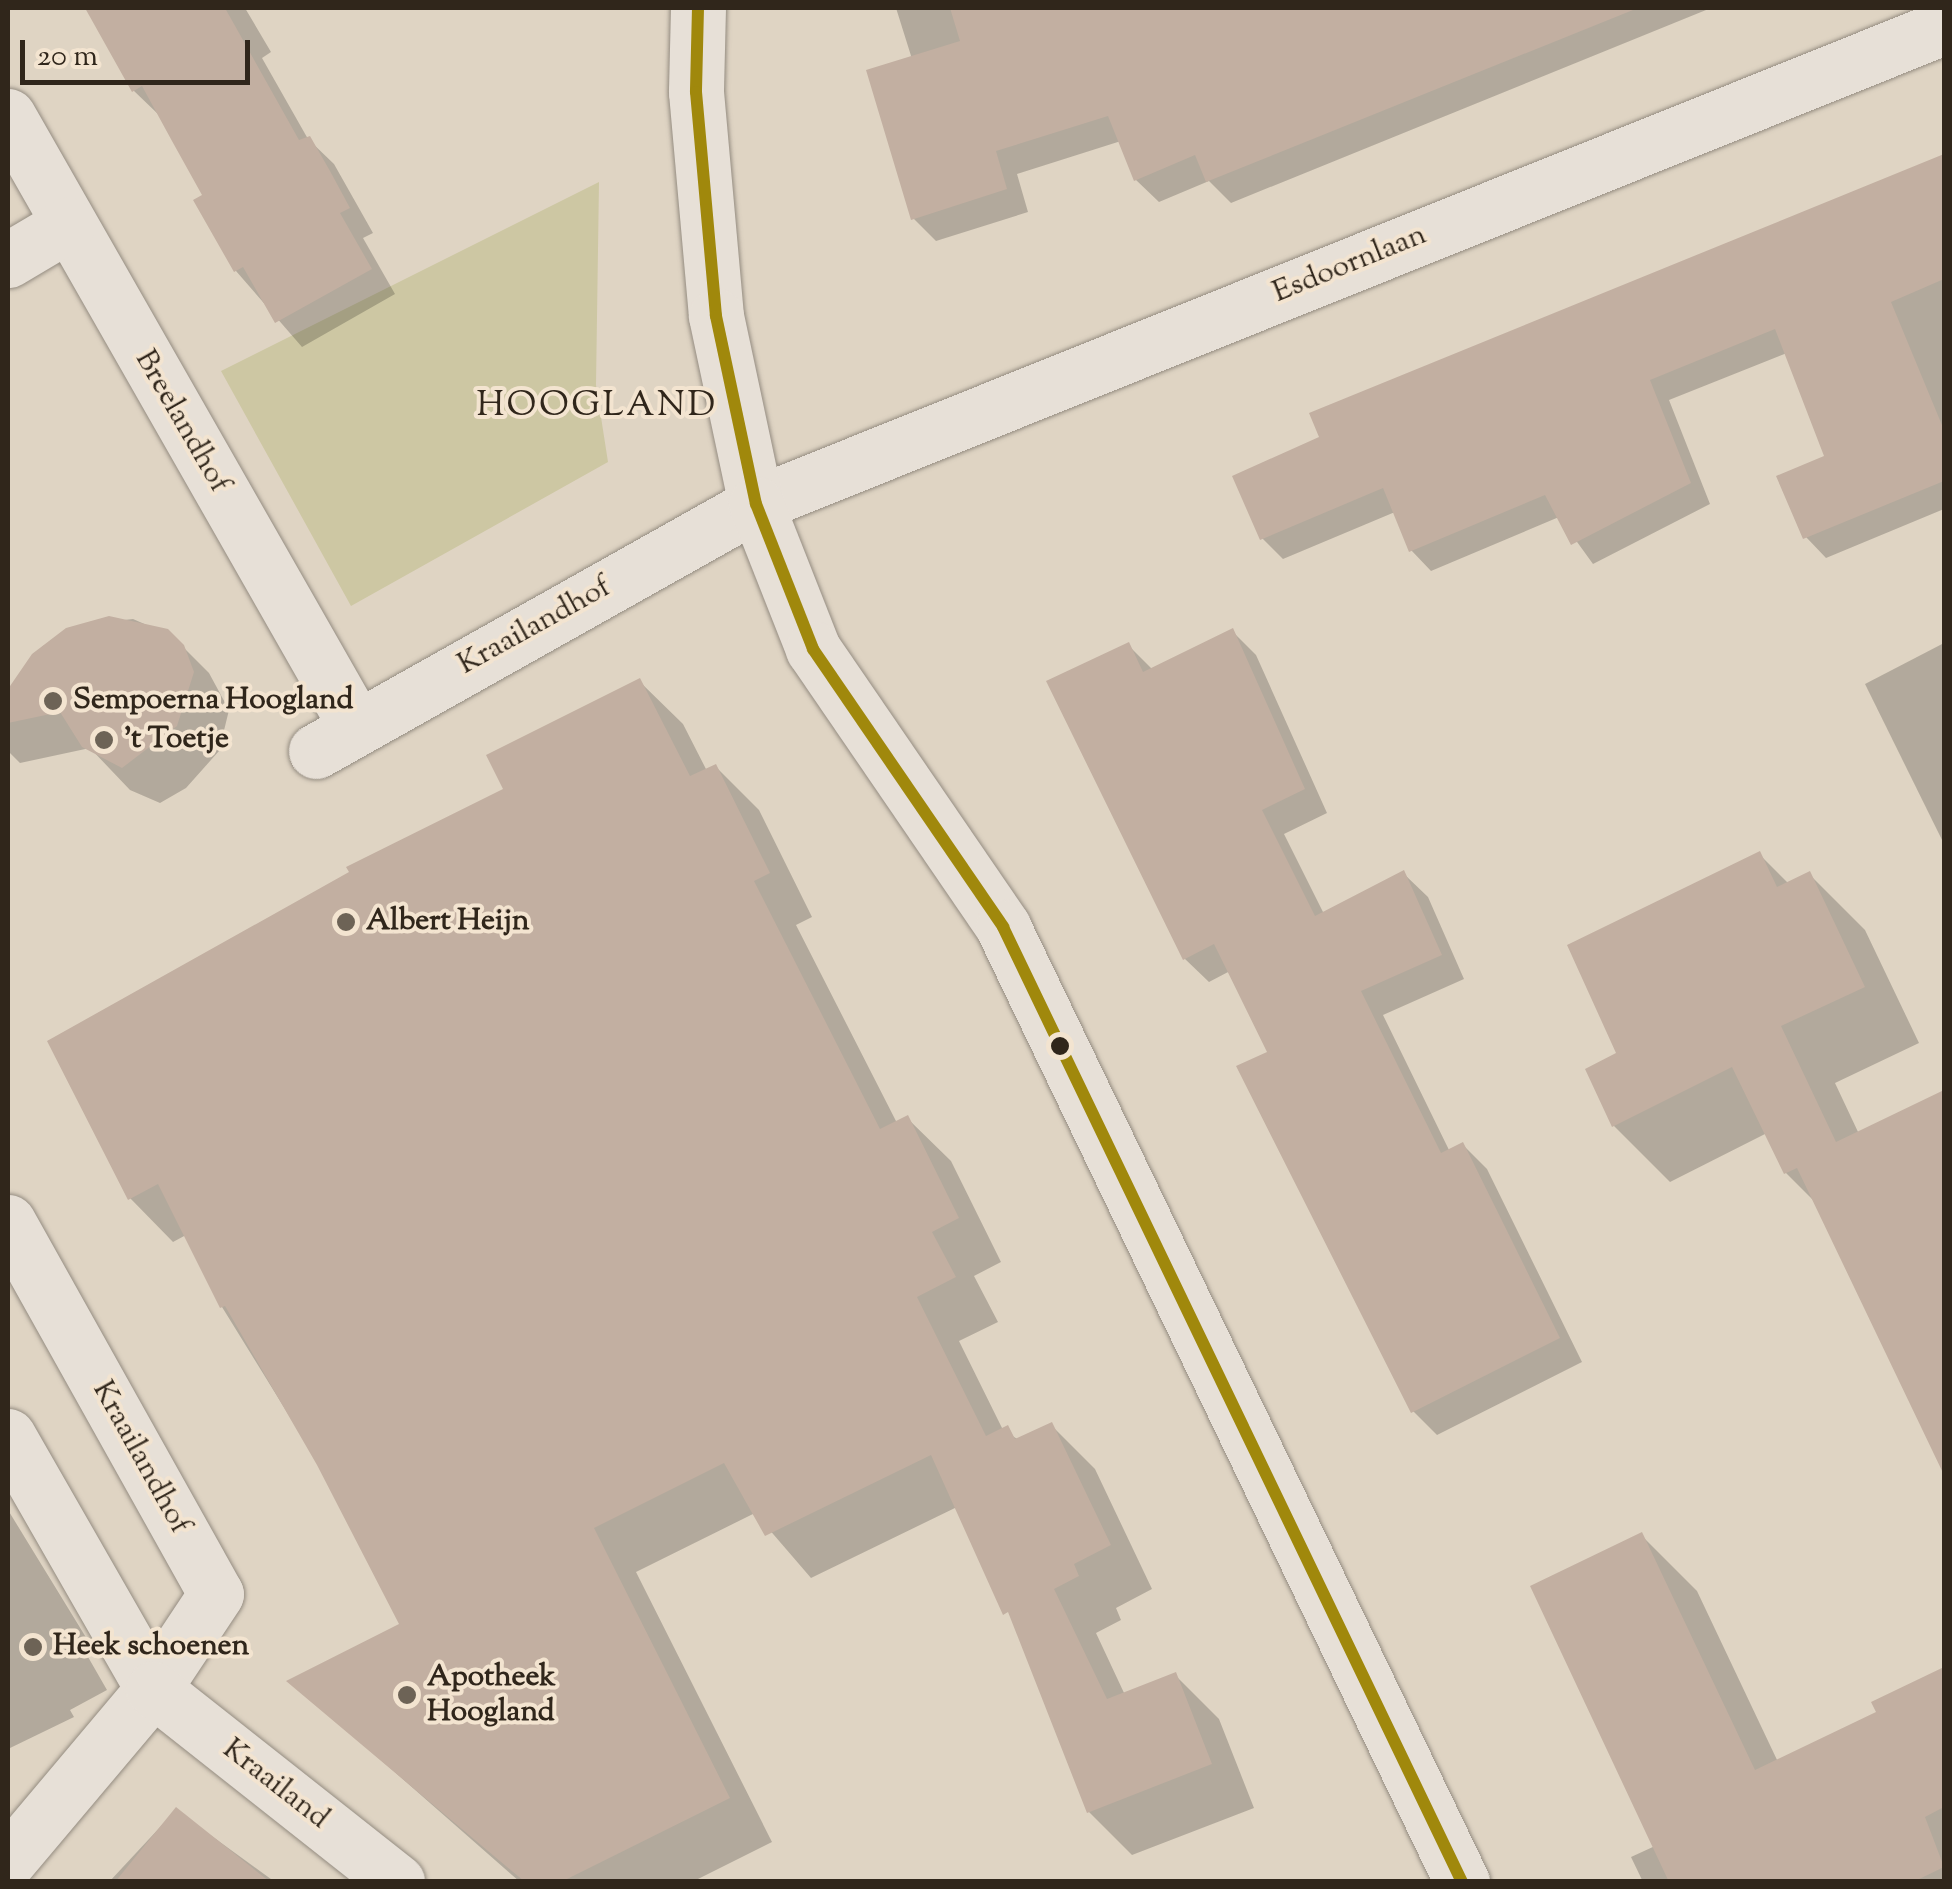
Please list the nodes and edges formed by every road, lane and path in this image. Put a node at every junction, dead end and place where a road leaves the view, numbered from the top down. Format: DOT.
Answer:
graph roads {
  1 [pos="698,8"];
  2 [pos="1944,27"];
  3 [pos="8,116"];
  4 [pos="67,225"];
  5 [pos="8,260"];
  6 [pos="756,504"];
  7 [pos="336,739"];
  8 [pos="8,1222"];
  9 [pos="8,1436"];
  10 [pos="153,1689"];
  11 [pos="8,1860"];
  12 [pos="398,1882"];
  13 [pos="1462,1882"];
  1 -- 6 [label="street"];
  2 -- 6 [label="street, Esdoornlaan"];
  3 -- 4 [label="street, Breelandhof"];
  4 -- 5 [label="street"];
  4 -- 7 [label="street, Breelandhof"];
  6 -- 7 [label="street, Kraailandhof"];
  6 -- 13 [label="street"];
  8 -- 10 [label="street, Kraailandhof"];
  9 -- 10 [label="street"];
  10 -- 11 [label="street, Kraailandhof"];
  10 -- 12 [label="street, Kraailand"];
}
